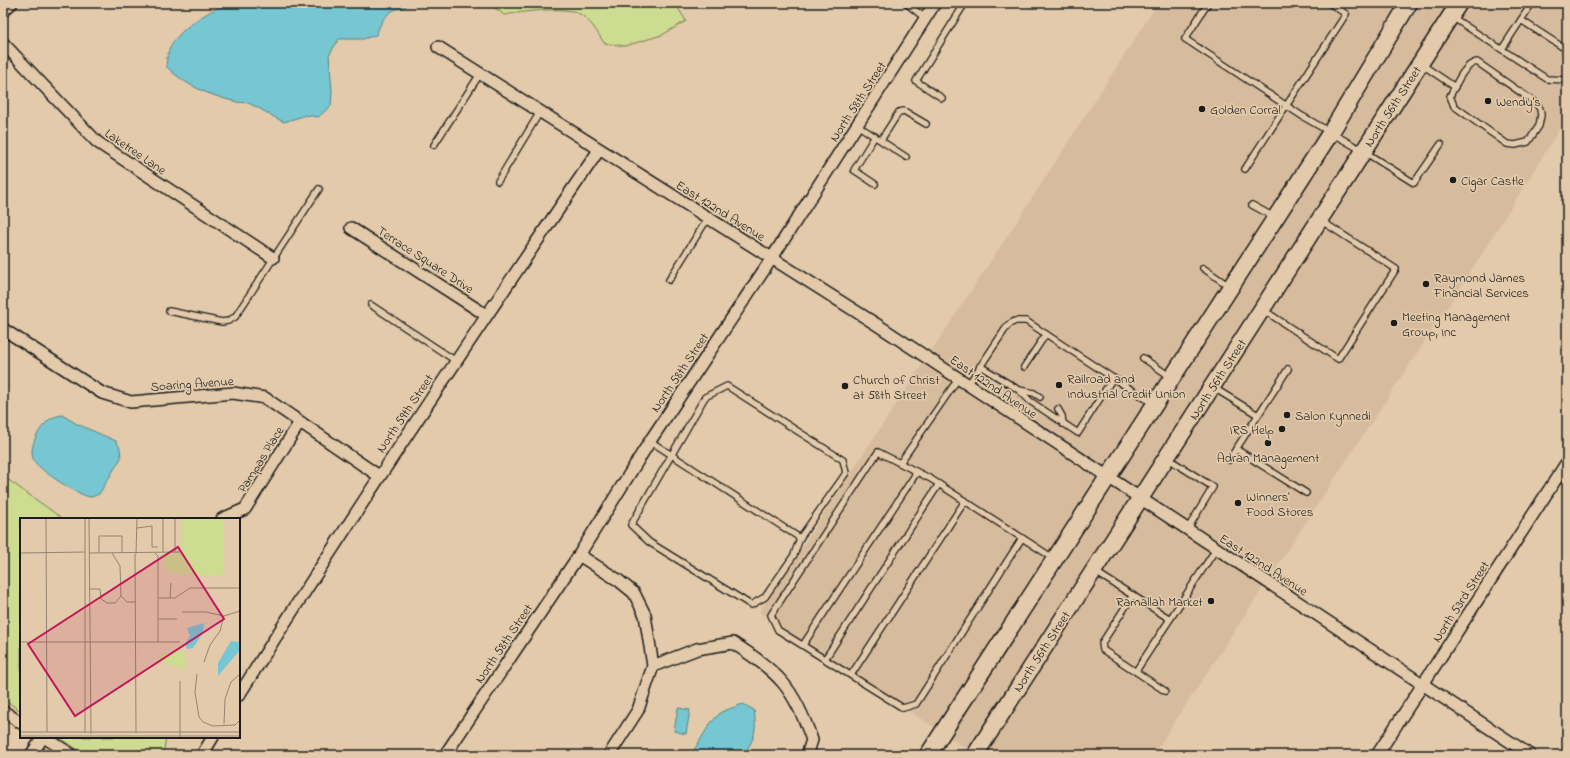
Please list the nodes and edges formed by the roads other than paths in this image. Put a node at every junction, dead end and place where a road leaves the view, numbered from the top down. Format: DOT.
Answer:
graph roads {
  1 [pos="12,3"];
  2 [pos="906,3"];
  3 [pos="935,3"];
  4 [pos="965,3"];
  5 [pos="1208,3"];
  6 [pos="1329,3"];
  7 [pos="1409,3"];
  8 [pos="1532,3"];
  9 [pos="1454,9"];
  10 [pos="3,11"];
  11 [pos="925,18"];
  12 [pos="1521,20"];
  13 [pos="3,43"];
  14 [pos="438,47"];
  15 [pos="1502,49"];
  16 [pos="1567,50"];
  17 [pos="1420,63"];
  18 [pos="480,74"];
  19 [pos="1567,80"];
  20 [pos="1455,87"];
  21 [pos="942,98"];
  22 [pos="1286,105"];
  23 [pos="540,112"];
  24 [pos="926,124"];
  25 [pos="857,125"];
  26 [pos="1331,132"];
  27 [pos="875,136"];
  28 [pos="881,140"];
  29 [pos="1440,144"];
  30 [pos="434,145"];
  31 [pos="599,150"];
  32 [pos="1363,151"];
  33 [pos="906,156"];
  34 [pos="1245,169"];
  35 [pos="498,181"];
  36 [pos="876,184"];
  37 [pos="319,189"];
  38 [pos="1252,205"];
  39 [pos="708,218"];
  40 [pos="1275,218"];
  41 [pos="1320,220"];
  42 [pos="350,228"];
  43 [pos="273,258"];
  44 [pos="772,258"];
  45 [pos="1203,268"];
  46 [pos="669,280"];
  47 [pos="1230,286"];
  48 [pos="371,305"];
  49 [pos="1262,309"];
  50 [pos="168,311"];
  51 [pos="486,315"];
  52 [pos="3,329"];
  53 [pos="1046,334"];
  54 [pos="1143,358"];
  55 [pos="456,361"];
  56 [pos="980,366"];
  57 [pos="1024,367"];
  58 [pos="1288,369"];
  59 [pos="1172,377"];
  60 [pos="1112,378"];
  61 [pos="963,382"];
  62 [pos="1212,386"];
  63 [pos="1019,390"];
  64 [pos="1040,397"];
  65 [pos="1154,405"];
  66 [pos="1058,409"];
  67 [pos="1258,415"];
  68 [pos="300,422"];
  69 [pos="1063,424"];
  70 [pos="650,441"];
  71 [pos="1236,449"];
  72 [pos="672,454"];
  73 [pos="1166,456"];
  74 [pos="1229,460"];
  75 [pos="1567,462"];
  76 [pos="900,463"];
  77 [pos="917,472"];
  78 [pos="379,476"];
  79 [pos="1108,478"];
  80 [pos="939,484"];
  81 [pos="1306,493"];
  82 [pos="1139,499"];
  83 [pos="965,501"];
  84 [pos="224,518"];
  85 [pos="1187,530"];
  86 [pos="800,538"];
  87 [pos="1022,538"];
  88 [pos="1216,549"];
  89 [pos="579,555"];
  90 [pos="1055,560"];
  91 [pos="1093,571"];
  92 [pos="1133,595"];
  93 [pos="1170,619"];
  94 [pos="803,645"];
  95 [pos="825,659"];
  96 [pos="653,666"];
  97 [pos="1136,671"];
  98 [pos="851,675"];
  99 [pos="1422,685"];
  100 [pos="1165,691"];
  101 [pos="240,693"];
  102 [pos="3,711"];
  103 [pos="20,722"];
  104 [pos="42,738"];
  105 [pos="45,738"];
  106 [pos="212,738"];
  107 [pos="31,755"];
  108 [pos="72,755"];
  109 [pos="202,755"];
  110 [pos="445,755"];
  111 [pos="609,755"];
  112 [pos="807,755"];
  113 [pos="928,755"];
  114 [pos="975,755"];
  115 [pos="1377,755"];
  116 [pos="1530,755"];
  1 -- 10 [label="street"];
  2 -- 11 [label="lane"];
  3 -- 11 [label="street, North 58th Street"];
  4 -- 21 [label="lane"];
  5 -- 22 [label="lane"];
  6 -- 22 [label="lane"];
  7 -- 26 [label="main road"];
  8 -- 12 [label="lane"];
  9 -- 15 [label="lane"];
  9 -- 17 [label="main road, North 56th Street"];
  11 -- 25 [label="street, North 58th Street"];
  12 -- 15 [label="lane"];
  12 -- 16 [label="lane"];
  13 -- 43 [label="street, Laketree Lane"];
  14 -- 18 [label="street, East 122nd Avenue"];
  15 -- 19 [label="lane"];
  17 -- 20 [label="lane"];
  17 -- 32 [label="main road, North 56th Street"];
  18 -- 23 [label="street, East 122nd Avenue"];
  18 -- 30 [label="lane"];
  20 -- 20 [label="lane"];
  22 -- 26 [label="lane"];
  22 -- 34 [label="lane"];
  23 -- 31 [label="street, East 122nd Avenue"];
  23 -- 35 [label="lane"];
  24 -- 28 [label="lane"];
  25 -- 27 [label="lane"];
  25 -- 44 [label="street, North 58th Street"];
  26 -- 32 [label="lane"];
  26 -- 40 [label="main road"];
  27 -- 28 [label="lane"];
  27 -- 36 [label="lane"];
  28 -- 33 [label="lane"];
  29 -- 32 [label="lane"];
  31 -- 39 [label="street, East 122nd Avenue"];
  31 -- 51 [label="street, North 59th Street"];
  32 -- 41 [label="main road, North 56th Street"];
  37 -- 43 [label="lane"];
  38 -- 40 [label="lane"];
  39 -- 44 [label="street, East 122nd Avenue"];
  39 -- 46 [label="lane"];
  40 -- 47 [label="main road"];
  41 -- 49 [label="main road, North 56th Street"];
  41 -- 49 [label="lane"];
  42 -- 51 [label="street, Terrace Square Drive"];
  43 -- 50 [label="lane"];
  44 -- 61 [label="street, East 122nd Avenue"];
  44 -- 70 [label="street, North 58th Street"];
  45 -- 47 [label="lane"];
  47 -- 59 [label="main road"];
  48 -- 55 [label="lane"];
  49 -- 62 [label="main road, North 56th Street"];
  51 -- 55 [label="street, North 59th Street"];
  52 -- 68 [label="street, Soaring Avenue"];
  53 -- 56 [label="lane"];
  53 -- 57 [label="lane"];
  53 -- 60 [label="lane"];
  54 -- 59 [label="lane"];
  55 -- 78 [label="street, North 59th Street"];
  56 -- 61 [label="lane"];
  56 -- 63 [label="lane"];
  58 -- 67 [label="lane"];
  59 -- 65 [label="main road"];
  60 -- 65 [label="lane"];
  60 -- 69 [label="lane"];
  61 -- 76 [label="lane"];
  61 -- 79 [label="street, East 122nd Avenue"];
  62 -- 67 [label="lane"];
  62 -- 73 [label="main road, North 56th Street"];
  63 -- 64 [label="lane"];
  63 -- 69 [label="lane"];
  65 -- 79 [label="main road"];
  66 -- 69 [label="lane"];
  67 -- 71 [label="lane"];
  68 -- 78 [label="street, Soaring Avenue"];
  68 -- 84 [label="street, Pampas Place"];
  70 -- 72 [label="lane"];
  70 -- 89 [label="street, North 58th Street"];
  71 -- 74 [label="lane"];
  71 -- 81 [label="lane"];
  72 -- 86 [label="lane"];
  72 -- 86 [label="lane"];
  72 -- 86 [label="lane"];
  73 -- 82 [label="main road, North 56th Street"];
  73 -- 85 [label="lane"];
  75 -- 99 [label="street, North 53rd Street"];
  76 -- 77 [label="lane"];
  76 -- 94 [label="lane"];
  77 -- 80 [label="lane"];
  77 -- 94 [label="lane"];
  78 -- 101 [label="street, North 59th Street"];
  79 -- 82 [label="street, East 122nd Avenue"];
  79 -- 90 [label="main road"];
  80 -- 83 [label="lane"];
  80 -- 95 [label="lane"];
  82 -- 85 [label="street, East 122nd Avenue"];
  82 -- 91 [label="main road, North 56th Street"];
  83 -- 87 [label="lane"];
  83 -- 98 [label="lane"];
  85 -- 88 [label="street, East 122nd Avenue"];
  87 -- 90 [label="lane"];
  87 -- 98 [label="lane"];
  88 -- 93 [label="lane"];
  88 -- 99 [label="street, East 122nd Avenue"];
  89 -- 96 [label="street"];
  89 -- 110 [label="street, North 58th Street"];
  90 -- 113 [label="main road"];
  91 -- 92 [label="lane"];
  91 -- 114 [label="main road, North 56th Street"];
  92 -- 93 [label="lane"];
  92 -- 97 [label="lane"];
  93 -- 97 [label="lane"];
  94 -- 95 [label="lane"];
  95 -- 98 [label="lane"];
  96 -- 111 [label="street"];
  96 -- 112 [label="street"];
  97 -- 100 [label="lane"];
  99 -- 115 [label="street, North 53rd Street"];
  99 -- 116 [label="street, East 122nd Avenue"];
  102 -- 103 [label="street"];
  104 -- 107 [label="street"];
  105 -- 108 [label="street"];
  106 -- 109 [label="street"];
}
